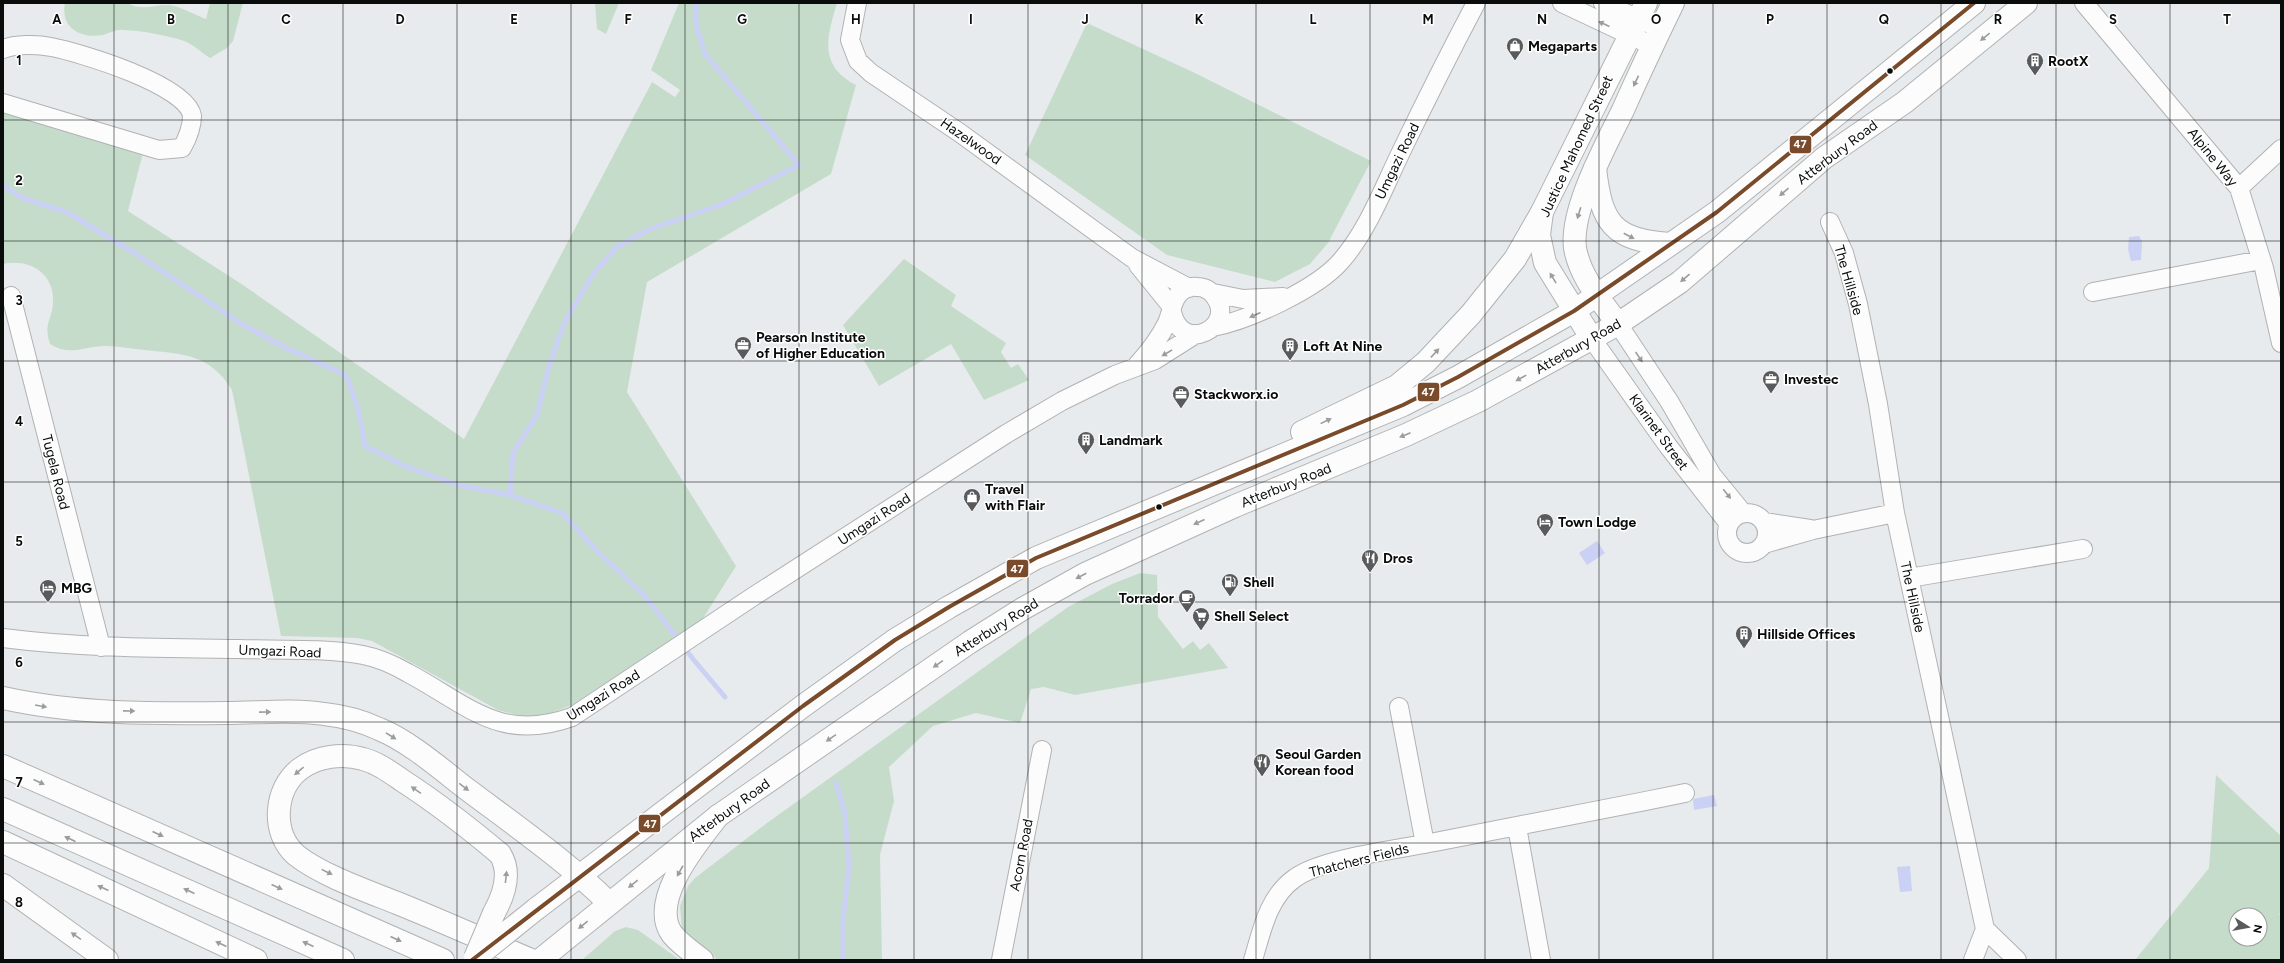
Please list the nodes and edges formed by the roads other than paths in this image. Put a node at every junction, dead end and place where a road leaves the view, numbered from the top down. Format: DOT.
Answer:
graph roads {
  1 [pos="857,3"];
  2 [pos="1476,3"];
  3 [pos="1562,3"];
  4 [pos="1604,3"];
  5 [pos="1673,3"];
  6 [pos="1974,3"];
  7 [pos="2026,3"];
  8 [pos="2084,3"];
  9 [pos="1638,19"];
  10 [pos="1657,37"];
  11 [pos="3,49"];
  12 [pos="3,103"];
  13 [pos="2281,149"];
  14 [pos="1595,168"];
  15 [pos="2239,188"];
  16 [pos="1542,212"];
  17 [pos="1830,222"];
  18 [pos="1671,244"];
  19 [pos="1132,258"];
  20 [pos="2261,260"];
  21 [pos="1189,288"];
  22 [pos="2093,292"];
  23 [pos="1213,293"];
  24 [pos="11,296"];
  25 [pos="1290,296"];
  26 [pos="1598,296"];
  27 [pos="1172,309"];
  28 [pos="1574,311"];
  29 [pos="1618,324"];
  30 [pos="1213,327"];
  31 [pos="1196,334"];
  32 [pos="1592,339"];
  33 [pos="2281,343"];
  34 [pos="1135,367"];
  35 [pos="1206,486"];
  36 [pos="1743,512"];
  37 [pos="1895,513"];
  38 [pos="1764,522"];
  39 [pos="1729,524"];
  40 [pos="1812,530"];
  41 [pos="1764,544"];
  42 [pos="2083,549"];
  43 [pos="1909,578"];
  44 [pos="3,638"];
  45 [pos="101,647"];
  46 [pos="3,698"];
  47 [pos="1399,707"];
  48 [pos="1042,750"];
  49 [pos="3,766"];
  50 [pos="1685,793"];
  51 [pos="3,809"];
  52 [pos="718,816"];
  53 [pos="1517,827"];
  54 [pos="3,842"];
  55 [pos="1425,844"];
  56 [pos="580,875"];
  57 [pos="3,885"];
  58 [pos="609,904"];
  59 [pos="1985,929"];
  60 [pos="548,953"];
  61 [pos="474,959"];
  62 [pos="107,960"];
  63 [pos="256,960"];
  64 [pos="344,960"];
  65 [pos="443,960"];
  66 [pos="531,960"];
  67 [pos="702,960"];
  68 [pos="1000,960"];
  69 [pos="1253,960"];
  70 [pos="1541,960"];
  71 [pos="1973,960"];
  72 [pos="2017,960"];
  1 -- 19 [label="street, Hazelwood"];
  2 -- 25 [label="street, Umgazi Road"];
  9 -- 3 [label="street, one-way"];
  4 -- 9 [label="street"];
  5 -- 10 [label="main road, Justice Mahomed Street"];
  6 -- 18 [label="main road, Atterbury Road"];
  7 -- 29 [label="main road, Atterbury Road, one-way"];
  8 -- 15 [label="street, Alpine Way"];
  9 -- 10 [label="street"];
  9 -- 16 [label="main road, Justice Mahomed Street"];
  10 -- 14 [label="main road, Justice Mahomed Street, one-way"];
  11 -- 12 [label="street"];
  13 -- 15 [label="street"];
  14 -- 18 [label="main road, one-way"];
  14 -- 26 [label="main road, Justice Mahomed Street, one-way"];
  15 -- 20 [label="street, Alpine Way"];
  28 -- 16 [label="main road, Justice Mahomed Street, one-way"];
  35 -- 16 [label="main road, one-way"];
  17 -- 37 [label="street, The Hillside"];
  18 -- 26 [label="main road, Atterbury Road"];
  19 -- 21 [label="street"];
  19 -- 27 [label="street"];
  20 -- 22 [label="street"];
  20 -- 33 [label="street, Alpine Way"];
  21 -- 23 [label="street"];
  21 -- 27 [label="street"];
  23 -- 25 [label="street, Umgazi Road"];
  23 -- 30 [label="street"];
  24 -- 45 [label="street, Tugela Road"];
  25 -- 30 [label="street, Umgazi Road, one-way"];
  26 -- 28 [label="main road, Atterbury Road"];
  26 -- 29 [label="main road, Justice Mahomed Street"];
  27 -- 31 [label="street"];
  27 -- 34 [label="street, Umgazi Road"];
  28 -- 32 [label="main road, Justice Mahomed Street"];
  28 -- 35 [label="main road, Atterbury Road"];
  29 -- 32 [label="main road, Atterbury Road"];
  29 -- 36 [label="street, Klarinet Street, one-way"];
  30 -- 31 [label="street"];
  31 -- 34 [label="street, Umgazi Road, one-way"];
  32 -- 39 [label="street, Klarinet Street"];
  32 -- 52 [label="main road, Atterbury Road, one-way"];
  34 -- 45 [label="street, Umgazi Road"];
  35 -- 56 [label="main road, Atterbury Road"];
  36 -- 38 [label="street"];
  36 -- 39 [label="street"];
  37 -- 40 [label="street"];
  37 -- 43 [label="street, The Hillside"];
  38 -- 40 [label="street"];
  38 -- 41 [label="street"];
  39 -- 41 [label="street"];
  40 -- 41 [label="street"];
  42 -- 43 [label="street"];
  43 -- 59 [label="street, The Hillside"];
  44 -- 45 [label="street, Umgazi Road"];
  46 -- 56 [label="main road, one-way"];
  47 -- 55 [label="street"];
  48 -- 68 [label="street, Acorn Road"];
  49 -- 65 [label="main road, one-way"];
  50 -- 53 [label="street, Thatchers Fields"];
  64 -- 51 [label="main road, one-way"];
  52 -- 58 [label="main road, Atterbury Road, one-way"];
  52 -- 67 [label="main road, one-way"];
  53 -- 55 [label="street, Thatchers Fields"];
  53 -- 70 [label="street"];
  63 -- 54 [label="main road, one-way"];
  55 -- 69 [label="street, Thatchers Fields"];
  56 -- 58 [label="main road"];
  56 -- 61 [label="main road, Atterbury Road, bridge"];
  62 -- 57 [label="main road, one-way"];
  58 -- 60 [label="main road, Atterbury Road, one-way"];
  59 -- 71 [label="street"];
  59 -- 72 [label="street"];
  61 -- 66 [label="main road, one-way, bridge"];
}
